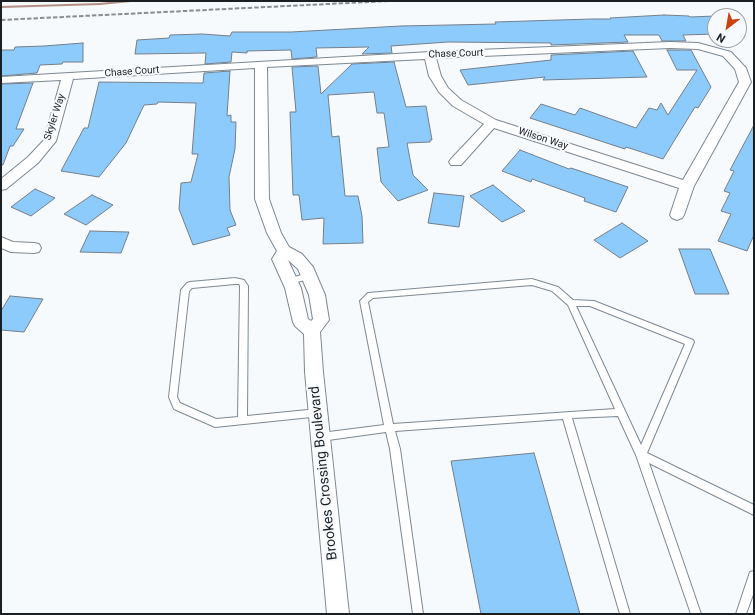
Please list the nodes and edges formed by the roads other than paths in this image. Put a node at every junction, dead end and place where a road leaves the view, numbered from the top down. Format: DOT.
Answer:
graph roads {
  1 [pos="430,55"];
  2 [pos="261,64"];
  3 [pos="68,76"];
  4 [pos="1,80"];
  5 [pos="492,123"];
  6 [pos="456,162"];
  7 [pos="1,186"];
  8 [pos="687,186"];
  9 [pos="677,215"];
  10 [pos="1,242"];
  11 [pos="34,248"];
  12 [pos="284,250"];
  13 [pos="309,276"];
  14 [pos="290,282"];
  15 [pos="571,303"];
  16 [pos="312,332"];
  17 [pos="621,412"];
  18 [pos="318,414"];
  19 [pos="566,414"];
  20 [pos="242,420"];
  21 [pos="389,428"];
  22 [pos="320,437"];
  23 [pos="641,455"];
  24 [pos="754,510"];
  25 [pos="754,576"];
  26 [pos="338,614"];
  27 [pos="418,614"];
  28 [pos="624,614"];
  29 [pos="696,614"];
  30 [pos="741,614"];
  1 -- 2 [label="street, Chase Court"];
  1 -- 5 [label="street, Wilson Way"];
  1 -- 8 [label="street, Chase Court"];
  2 -- 3 [label="street, Chase Court"];
  2 -- 12 [label="street, Brookes Crossing Boulevard"];
  3 -- 4 [label="street, Chase Court"];
  3 -- 7 [label="street, Skyler Way"];
  5 -- 6 [label="street"];
  5 -- 8 [label="street, Wilson Way"];
  8 -- 9 [label="street, Chase Court"];
  10 -- 11 [label="street"];
  12 -- 13 [label="street, Brookes Crossing Boulevard"];
  12 -- 14 [label="street"];
  13 -- 14 [label="lane"];
  13 -- 16 [label="street, Brookes Crossing Boulevard"];
  14 -- 16 [label="street"];
  15 -- 17 [label="lane"];
  15 -- 21 [label="lane"];
  15 -- 23 [label="lane"];
  16 -- 18 [label="street, Brookes Crossing Boulevard"];
  17 -- 19 [label="lane"];
  17 -- 23 [label="lane"];
  18 -- 20 [label="lane"];
  18 -- 22 [label="street, Brookes Crossing Boulevard"];
  19 -- 21 [label="lane"];
  19 -- 28 [label="lane"];
  20 -- 20 [label="lane"];
  21 -- 22 [label="lane"];
  21 -- 27 [label="lane"];
  22 -- 26 [label="street, Brookes Crossing Boulevard"];
  23 -- 24 [label="lane"];
  23 -- 29 [label="lane"];
  25 -- 30 [label="lane"];
}
